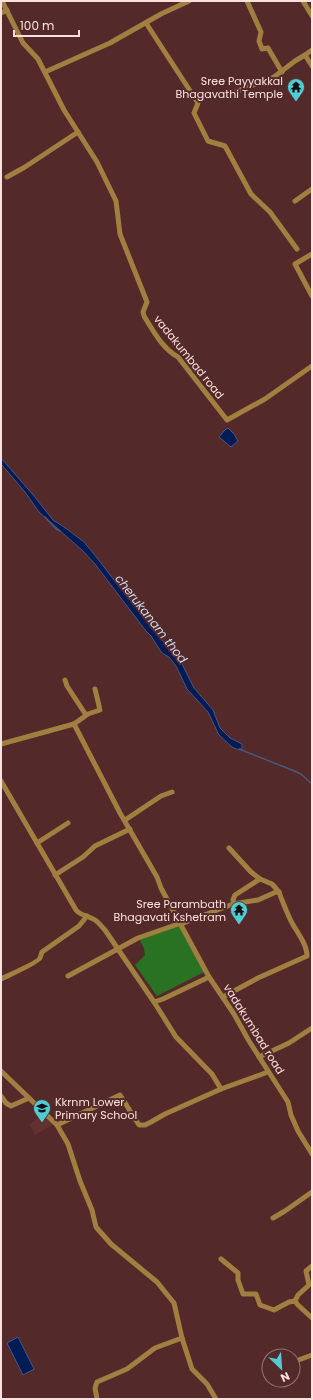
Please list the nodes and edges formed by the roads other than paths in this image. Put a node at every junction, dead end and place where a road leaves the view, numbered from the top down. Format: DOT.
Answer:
graph roads {
  1 [pos="2,1"];
  2 [pos="190,1"];
  3 [pos="247,1"];
  4 [pos="303,1"];
  5 [pos="7,10"];
  6 [pos="1,13"];
  7 [pos="312,16"];
  8 [pos="146,23"];
  9 [pos="312,50"];
  10 [pos="305,55"];
  11 [pos="312,66"];
  12 [pos="44,72"];
  13 [pos="282,72"];
  14 [pos="235,92"];
  15 [pos="78,132"];
  16 [pos="7,177"];
  17 [pos="312,189"];
  18 [pos="295,201"];
  19 [pos="297,249"];
  20 [pos="312,254"];
  21 [pos="312,296"];
  22 [pos="312,366"];
  23 [pos="65,680"];
  24 [pos="95,689"];
  25 [pos="86,715"];
  26 [pos="74,724"];
  27 [pos="1,744"];
  28 [pos="1,782"];
  29 [pos="172,792"];
  30 [pos="125,820"];
  31 [pos="68,822"];
  32 [pos="130,829"];
  33 [pos="37,843"];
  34 [pos="228,848"];
  35 [pos="56,875"];
  36 [pos="260,879"];
  37 [pos="279,892"];
  38 [pos="234,903"];
  39 [pos="87,916"];
  40 [pos="181,923"];
  41 [pos="118,948"];
  42 [pos="68,976"];
  43 [pos="209,977"];
  44 [pos="1,979"];
  45 [pos="223,997"];
  46 [pos="154,1002"];
  47 [pos="312,1028"];
  48 [pos="259,1057"];
  49 [pos="1,1071"];
  50 [pos="268,1072"];
  51 [pos="221,1089"];
  52 [pos="1,1096"];
  53 [pos="29,1098"];
  54 [pos="57,1125"];
  55 [pos="312,1154"];
  56 [pos="312,1192"];
  57 [pos="273,1218"];
  58 [pos="221,1259"];
  59 [pos="312,1266"];
  60 [pos="295,1301"];
  61 [pos="312,1318"];
  62 [pos="182,1338"];
  63 [pos="312,1355"];
  64 [pos="301,1359"];
  65 [pos="97,1399"];
  66 [pos="216,1399"];
  1 -- 5 [label="street, vadakumbad road"];
  2 -- 8 [label="street"];
  3 -- 13 [label="street"];
  4 -- 7 [label="street"];
  5 -- 6 [label="street"];
  5 -- 12 [label="street, vadakumbad road"];
  8 -- 12 [label="street"];
  8 -- 19 [label="street"];
  9 -- 10 [label="street"];
  10 -- 11 [label="street"];
  10 -- 13 [label="street"];
  12 -- 15 [label="street, vadakumbad road"];
  13 -- 14 [label="street"];
  15 -- 16 [label="street"];
  15 -- 22 [label="street, vadakumbad road"];
  17 -- 18 [label="street"];
  20 -- 21 [label="street"];
  23 -- 25 [label="street"];
  24 -- 25 [label="street"];
  25 -- 26 [label="street"];
  26 -- 27 [label="street"];
  26 -- 30 [label="street, vadakumbad road"];
  28 -- 33 [label="street"];
  29 -- 30 [label="street"];
  30 -- 32 [label="street, vadakumbad road"];
  31 -- 33 [label="street"];
  32 -- 35 [label="street"];
  32 -- 40 [label="street, vadakumbad road"];
  33 -- 35 [label="street"];
  34 -- 36 [label="street"];
  35 -- 39 [label="street"];
  36 -- 37 [label="street"];
  36 -- 38 [label="street"];
  37 -- 38 [label="street"];
  37 -- 45 [label="street"];
  38 -- 40 [label="street"];
  39 -- 41 [label="street"];
  39 -- 44 [label="street"];
  40 -- 41 [label="street"];
  40 -- 43 [label="street, vadakumbad road"];
  41 -- 42 [label="street"];
  41 -- 46 [label="street"];
  43 -- 45 [label="street, vadakumbad road"];
  43 -- 46 [label="street"];
  45 -- 48 [label="street, vadakumbad road"];
  46 -- 51 [label="street"];
  47 -- 48 [label="street"];
  48 -- 50 [label="street, vadakumbad road"];
  49 -- 53 [label="street"];
  50 -- 51 [label="street"];
  50 -- 55 [label="street, vadakumbad road"];
  51 -- 54 [label="street"];
  52 -- 53 [label="street"];
  53 -- 54 [label="street"];
  54 -- 62 [label="street"];
  56 -- 57 [label="street"];
  58 -- 60 [label="street"];
  59 -- 60 [label="street"];
  60 -- 61 [label="street"];
  62 -- 65 [label="street"];
  62 -- 66 [label="street"];
  63 -- 64 [label="street"];
}
